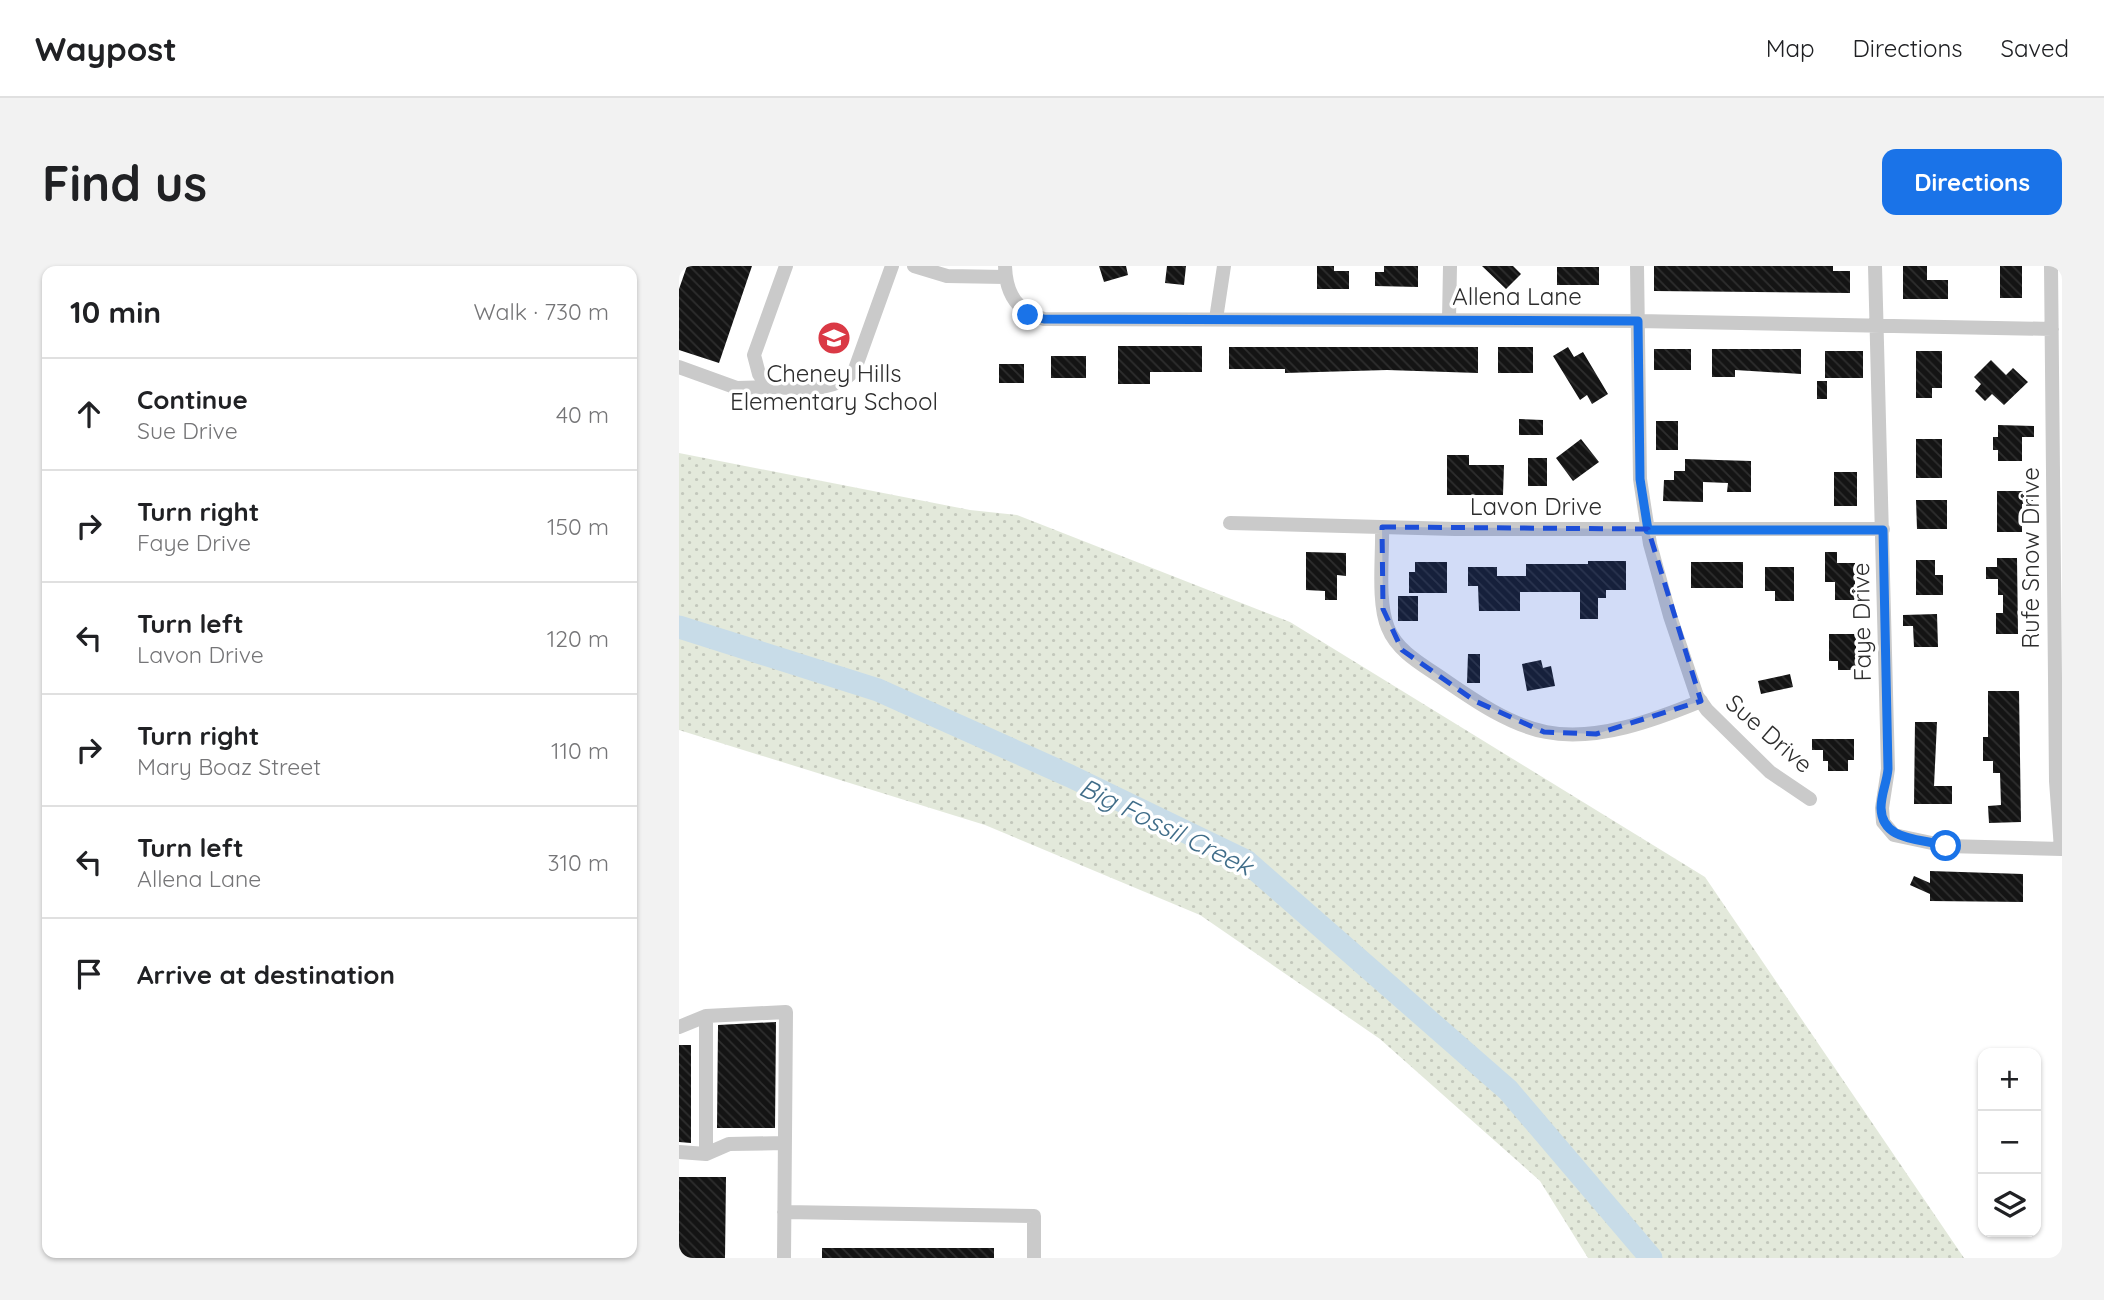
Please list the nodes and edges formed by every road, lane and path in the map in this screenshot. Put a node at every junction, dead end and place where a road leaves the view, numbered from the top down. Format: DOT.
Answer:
graph roads {
  1 [pos="786,266"];
  2 [pos="892,266"];
  3 [pos="913,266"];
  4 [pos="1224,266"];
  5 [pos="1450,266"];
  6 [pos="1637,266"];
  7 [pos="1875,266"];
  8 [pos="2051,266"];
  9 [pos="1005,272"];
  10 [pos="1216,319"];
  11 [pos="1449,320"];
  12 [pos="1638,321"];
  13 [pos="1879,324"];
  14 [pos="2052,329"];
  15 [pos="679,367"];
  16 [pos="768,387"];
  17 [pos="1230,523"];
  18 [pos="1383,527"];
  19 [pos="2058,529"];
  20 [pos="1648,530"];
  21 [pos="1883,530"];
  22 [pos="1701,701"];
  23 [pos="1810,799"];
  24 [pos="2061,849"];
  25 [pos="706,1016"];
  26 [pos="679,1027"];
  27 [pos="785,1143"];
  28 [pos="679,1152"];
  29 [pos="706,1154"];
  30 [pos="784,1212"];
  31 [pos="783,1258"];
  32 [pos="1034,1258"];
  1 -- 16 [label="street"];
  2 -- 16 [label="street"];
  3 -- 9 [label="street"];
  4 -- 10 [label="street"];
  5 -- 11 [label="street"];
  6 -- 12 [label="street"];
  7 -- 13 [label="street, Faye Drive"];
  8 -- 14 [label="street, Rufe Snow Drive"];
  9 -- 10 [label="street, Allena Lane"];
  10 -- 11 [label="street, Allena Lane"];
  11 -- 12 [label="street, Allena Lane"];
  12 -- 13 [label="street, Allena Lane"];
  12 -- 20 [label="street"];
  13 -- 14 [label="street, Allena Lane"];
  13 -- 21 [label="street, Faye Drive"];
  14 -- 19 [label="street, Rufe Snow Drive"];
  15 -- 16 [label="street"];
  17 -- 18 [label="street, Lavon Drive"];
  18 -- 20 [label="street, Lavon Drive"];
  18 -- 22 [label="street"];
  19 -- 24 [label="street, Rufe Snow Drive"];
  20 -- 21 [label="street, Lavon Drive"];
  20 -- 22 [label="street"];
  21 -- 24 [label="street, Faye Drive"];
  22 -- 23 [label="street, Sue Drive"];
  25 -- 26 [label="street"];
  25 -- 27 [label="street"];
  25 -- 29 [label="street"];
  27 -- 29 [label="street"];
  27 -- 30 [label="street"];
  28 -- 29 [label="street"];
  30 -- 31 [label="street"];
  30 -- 32 [label="street"];
}
